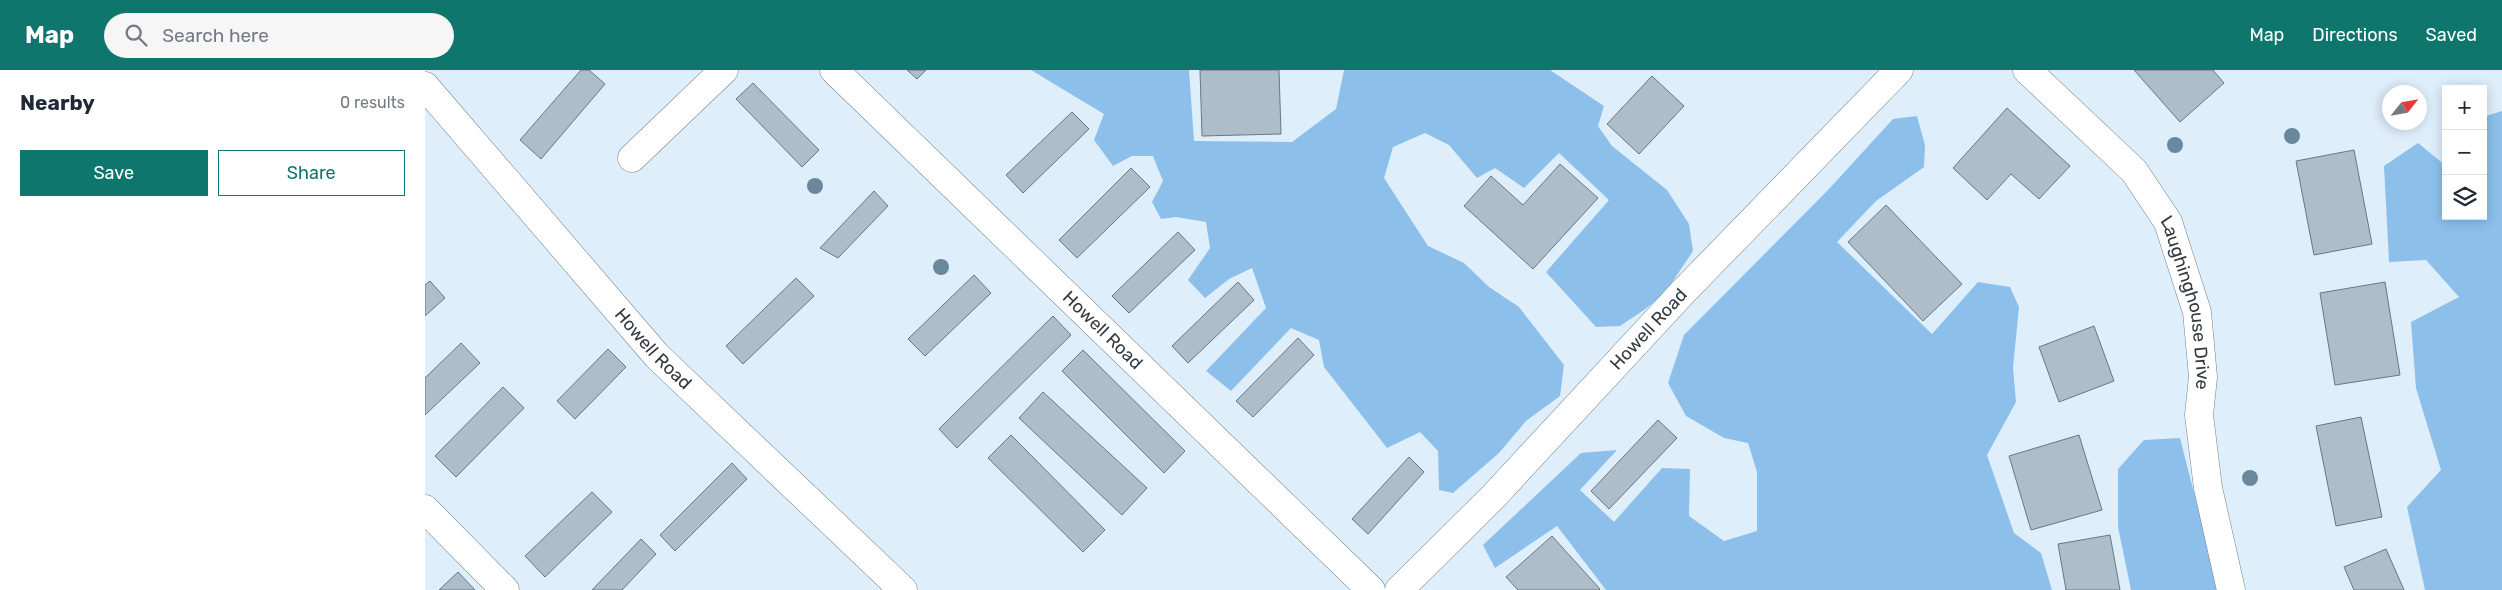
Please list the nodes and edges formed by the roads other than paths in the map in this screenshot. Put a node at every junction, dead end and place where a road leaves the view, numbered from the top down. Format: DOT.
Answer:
graph roads {
  1 [pos="724,70"];
  2 [pos="834,70"];
  3 [pos="1899,70"];
  4 [pos="2027,70"];
  5 [pos="425,86"];
  6 [pos="632,158"];
  7 [pos="425,509"];
  8 [pos="505,590"];
  9 [pos="903,590"];
  10 [pos="1371,590"];
  11 [pos="1399,590"];
  12 [pos="2231,590"];
  1 -- 6 [label="street"];
  2 -- 10 [label="street, Howell Road"];
  3 -- 11 [label="street, Howell Road"];
  4 -- 12 [label="street, Laughinghouse Drive"];
  5 -- 9 [label="street, Howell Road"];
  7 -- 8 [label="street"];
}
